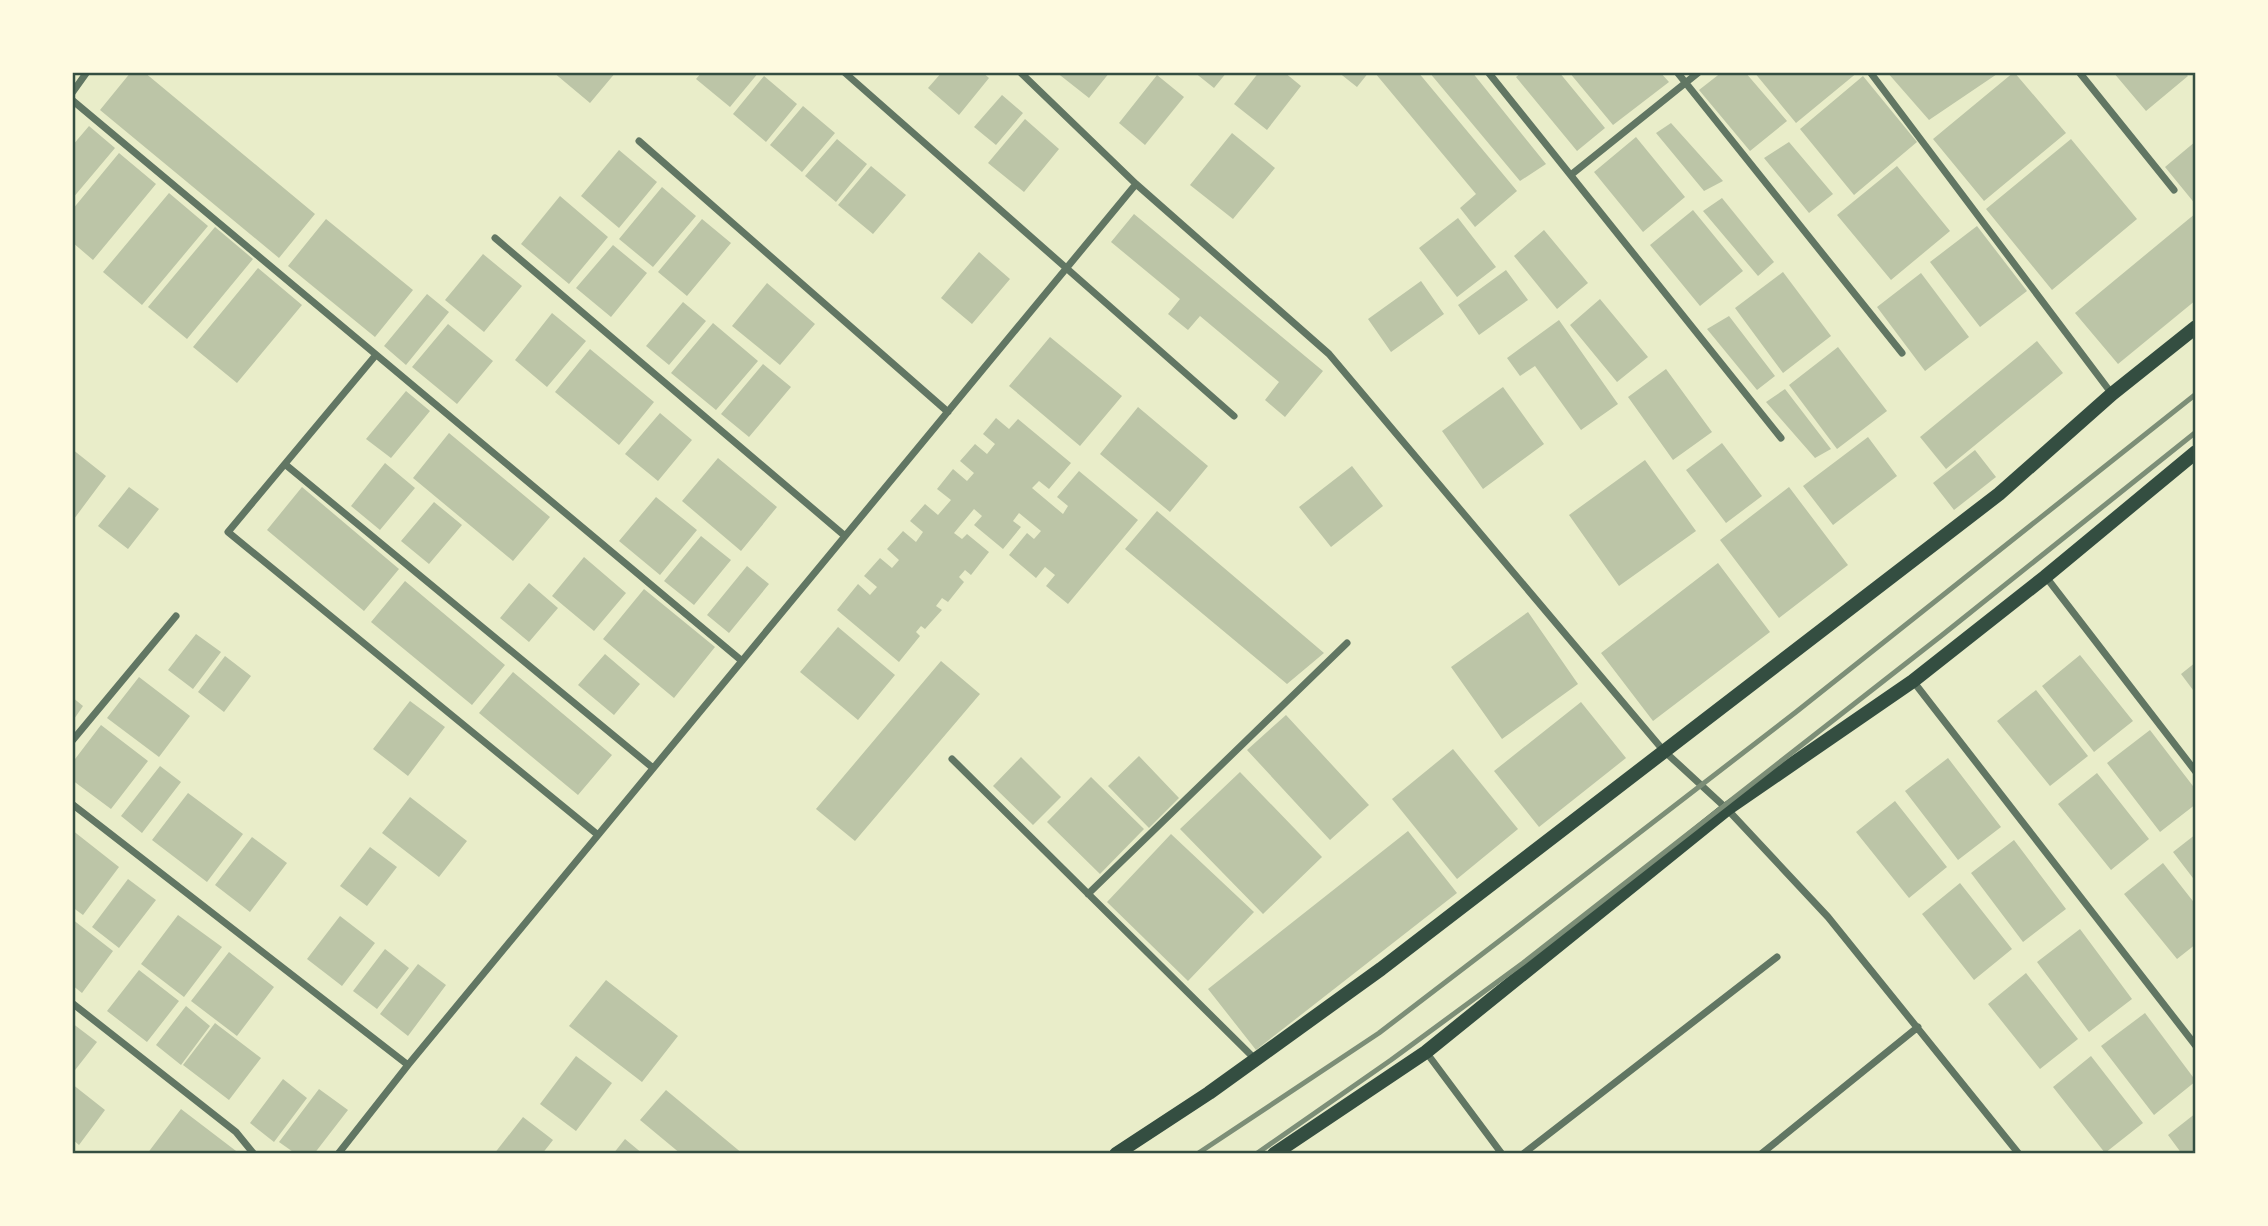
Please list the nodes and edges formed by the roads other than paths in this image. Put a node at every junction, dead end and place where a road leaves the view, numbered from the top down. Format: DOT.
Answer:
graph roads {
  1 [pos="87,72"];
  2 [pos="844,72"];
  3 [pos="1020,72"];
  4 [pos="1488,72"];
  5 [pos="1677,72"];
  6 [pos="1699,72"];
  7 [pos="1870,72"];
  8 [pos="2080,72"];
  9 [pos="1686,83"];
  10 [pos="72,93"];
  11 [pos="72,100"];
  12 [pos="639,141"];
  13 [pos="1572,174"];
  14 [pos="1136,184"];
  15 [pos="2174,190"];
  16 [pos="495,238"];
  17 [pos="1068,269"];
  18 [pos="2196,327"];
  19 [pos="1902,354"];
  20 [pos="375,356"];
  21 [pos="2112,394"];
  22 [pos="948,412"];
  23 [pos="1234,416"];
  24 [pos="1781,438"];
  25 [pos="2196,452"];
  26 [pos="286,465"];
  27 [pos="845,536"];
  28 [pos="2045,577"];
  29 [pos="176,617"];
  30 [pos="1347,643"];
  31 [pos="742,661"];
  32 [pos="1913,681"];
  33 [pos="72,741"];
  34 [pos="1663,750"];
  35 [pos="952,759"];
  36 [pos="653,768"];
  37 [pos="2196,772"];
  38 [pos="72,804"];
  39 [pos="1727,810"];
  40 [pos="598,835"];
  41 [pos="1088,894"];
  42 [pos="1777,957"];
  43 [pos="72,1003"];
  44 [pos="1918,1027"];
  45 [pos="2196,1046"];
  46 [pos="1426,1052"];
  47 [pos="1255,1059"];
  48 [pos="408,1065"];
  49 [pos="254,1154"];
  50 [pos="338,1154"];
  51 [pos="1116,1154"];
  52 [pos="1274,1154"];
  53 [pos="1502,1154"];
  54 [pos="1523,1154"];
  55 [pos="1761,1154"];
  56 [pos="2019,1154"];
  1 -- 10 [label="street"];
  2 -- 17 [label="street"];
  3 -- 14 [label="street"];
  4 -- 13 [label="street"];
  5 -- 9 [label="street"];
  6 -- 9 [label="street"];
  7 -- 21 [label="street"];
  8 -- 15 [label="street"];
  9 -- 13 [label="street"];
  9 -- 19 [label="street"];
  11 -- 20 [label="street"];
  12 -- 22 [label="street"];
  13 -- 24 [label="street"];
  14 -- 17 [label="street"];
  14 -- 34 [label="street"];
  16 -- 27 [label="street"];
  17 -- 22 [label="street"];
  17 -- 23 [label="street"];
  18 -- 21 [label="main road"];
  20 -- 26 [label="street"];
  20 -- 31 [label="street"];
  21 -- 34 [label="main road"];
  22 -- 27 [label="street"];
  25 -- 28 [label="main road"];
  26 -- 36 [label="street"];
  26 -- 40 [label="street"];
  27 -- 31 [label="street"];
  28 -- 32 [label="main road"];
  28 -- 37 [label="street"];
  29 -- 33 [label="street"];
  30 -- 41 [label="street"];
  31 -- 36 [label="street"];
  32 -- 39 [label="main road"];
  32 -- 45 [label="street"];
  34 -- 39 [label="street"];
  34 -- 47 [label="main road"];
  35 -- 41 [label="street"];
  36 -- 40 [label="street"];
  38 -- 48 [label="street"];
  39 -- 44 [label="street"];
  39 -- 46 [label="main road"];
  40 -- 48 [label="street"];
  41 -- 47 [label="street"];
  42 -- 54 [label="street"];
  43 -- 49 [label="street"];
  44 -- 55 [label="street"];
  44 -- 56 [label="street"];
  46 -- 52 [label="main road"];
  46 -- 53 [label="street"];
  47 -- 51 [label="main road"];
  48 -- 50 [label="street"];
}
